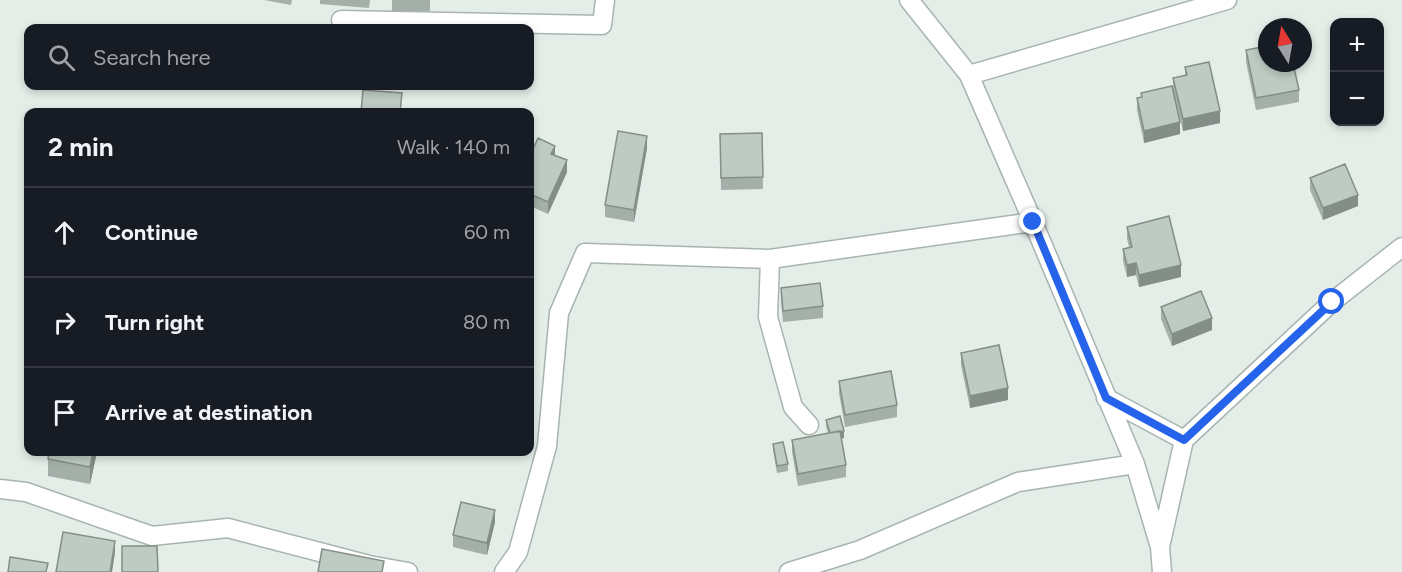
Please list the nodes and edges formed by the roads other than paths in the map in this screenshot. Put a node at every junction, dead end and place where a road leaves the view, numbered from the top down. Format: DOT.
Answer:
graph roads {
  1 [pos="605,0"];
  2 [pos="909,0"];
  3 [pos="1227,0"];
  4 [pos="341,20"];
  5 [pos="969,75"];
  6 [pos="1033,222"];
  7 [pos="1402,247"];
  8 [pos="770,259"];
  9 [pos="1106,398"];
  10 [pos="809,425"];
  11 [pos="1184,440"];
  12 [pos="1135,464"];
  13 [pos="0,489"];
  14 [pos="1160,547"];
  15 [pos="408,572"];
  16 [pos="504,572"];
  17 [pos="789,572"];
  18 [pos="1162,572"];
  1 -- 4 [label="street"];
  2 -- 5 [label="street"];
  3 -- 5 [label="street"];
  5 -- 6 [label="street"];
  6 -- 8 [label="street"];
  6 -- 9 [label="street"];
  7 -- 11 [label="street"];
  8 -- 10 [label="street"];
  8 -- 16 [label="street"];
  9 -- 11 [label="street"];
  9 -- 12 [label="street"];
  11 -- 14 [label="street"];
  12 -- 14 [label="street"];
  12 -- 17 [label="street"];
  13 -- 15 [label="street"];
  14 -- 18 [label="street"];
}
